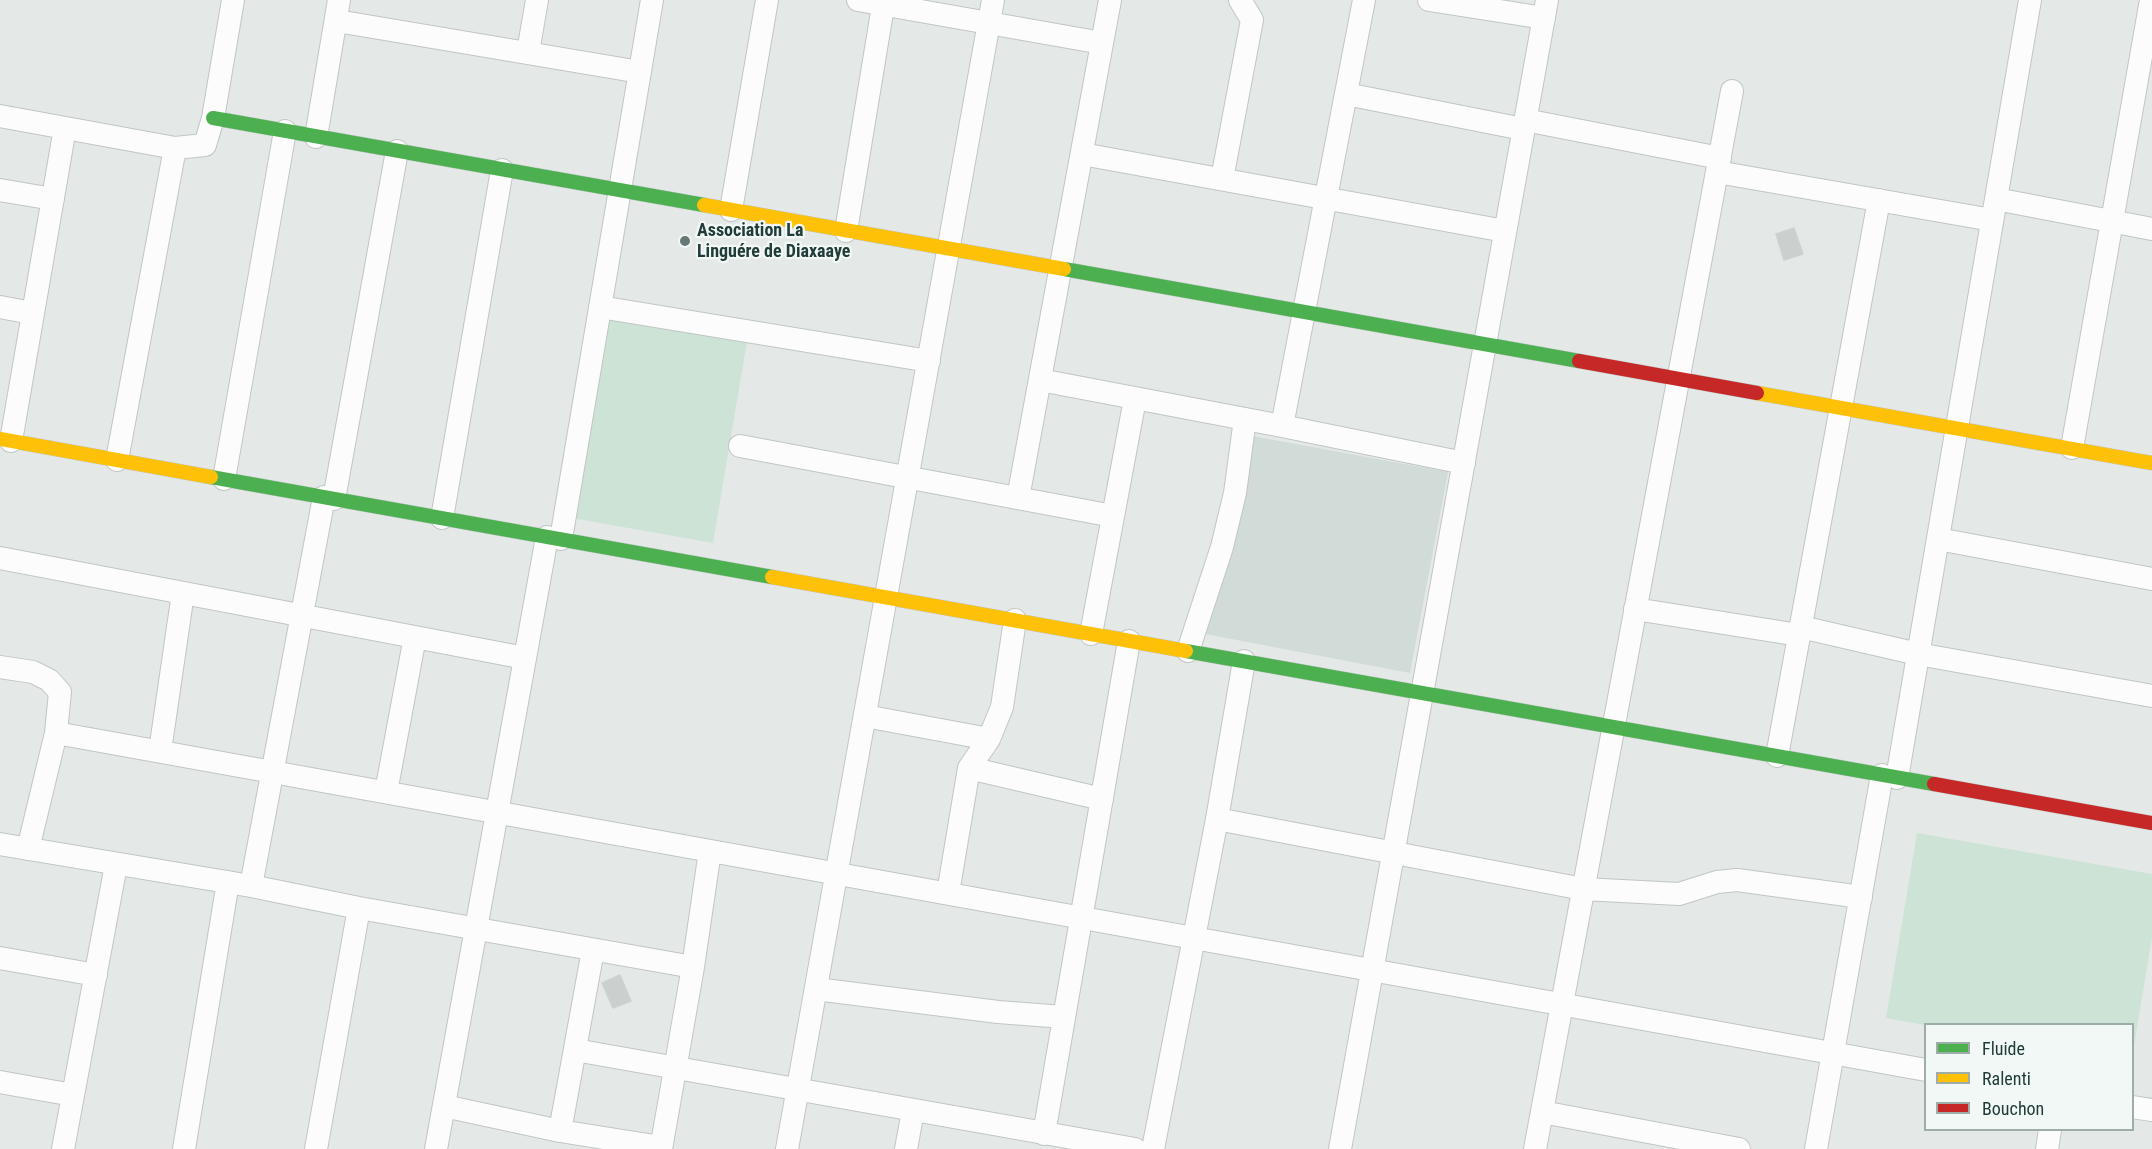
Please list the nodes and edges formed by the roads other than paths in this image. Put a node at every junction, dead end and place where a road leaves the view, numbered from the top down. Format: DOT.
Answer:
graph roads {
  1 [pos="233,0"];
  2 [pos="537,0"];
  3 [pos="652,0"];
  4 [pos="767,0"];
  5 [pos="858,0"];
  6 [pos="993,0"];
  7 [pos="1110,0"];
  8 [pos="1240,0"];
  9 [pos="1364,0"];
  10 [pos="1429,0"];
  11 [pos="2030,0"];
  12 [pos="2151,0"];
  13 [pos="884,2"];
  14 [pos="1545,9"];
  15 [pos="338,10"];
  16 [pos="989,23"];
  17 [pos="1102,43"];
  18 [pos="528,52"];
  19 [pos="640,72"];
  20 [pos="1732,92"];
  21 [pos="1346,94"];
  22 [pos="2142,114"];
  23 [pos="0,116"];
  24 [pos="213,118"];
  25 [pos="1524,125"];
  26 [pos="65,128"];
  27 [pos="285,131"];
  28 [pos="316,136"];
  29 [pos="175,148"];
  30 [pos="397,151"];
  31 [pos="1082,154"];
  32 [pos="1718,165"];
  33 [pos="502,170"];
  34 [pos="1222,179"];
  35 [pos="0,190"];
  36 [pos="620,191"];
  37 [pos="1326,198"];
  38 [pos="53,199"];
  39 [pos="1879,200"];
  40 [pos="732,210"];
  41 [pos="1994,210"];
  42 [pos="2112,222"];
  43 [pos="2152,229"];
  44 [pos="846,231"];
  45 [pos="1506,231"];
  46 [pos="949,249"];
  47 [pos="1060,269"];
  48 [pos="0,307"];
  49 [pos="600,308"];
  50 [pos="1304,312"];
  51 [pos="32,313"];
  52 [pos="1485,344"];
  53 [pos="929,361"];
  54 [pos="1678,379"];
  55 [pos="1040,380"];
  56 [pos="1135,399"];
  57 [pos="1841,407"];
  58 [pos="1245,419"];
  59 [pos="1282,426"];
  60 [pos="1957,428"];
  61 [pos="5,440"];
  62 [pos="740,446"];
  63 [pos="2072,448"];
  64 [pos="117,460"];
  65 [pos="1464,463"];
  66 [pos="2152,463"];
  67 [pos="908,477"];
  68 [pos="224,479"];
  69 [pos="329,498"];
  70 [pos="1018,498"];
  71 [pos="1113,516"];
  72 [pos="442,518"];
  73 [pos="554,538"];
  74 [pos="1938,539"];
  75 [pos="0,558"];
  76 [pos="2152,579"];
  77 [pos="183,593"];
  78 [pos="886,597"];
  79 [pos="1635,609"];
  80 [pos="302,616"];
  81 [pos="1015,620"];
  82 [pos="1800,631"];
  83 [pos="1091,634"];
  84 [pos="415,637"];
  85 [pos="1129,641"];
  86 [pos="1188,651"];
  87 [pos="1918,654"];
  88 [pos="525,658"];
  89 [pos="1244,661"];
  90 [pos="0,667"];
  91 [pos="1422,693"];
  92 [pos="2152,696"];
  93 [pos="865,716"];
  94 [pos="1614,727"];
  95 [pos="56,732"];
  96 [pos="989,739"];
  97 [pos="160,751"];
  98 [pos="1777,756"];
  99 [pos="969,768"];
  100 [pos="273,772"];
  101 [pos="1889,776"];
  102 [pos="386,792"];
  103 [pos="1102,799"];
  104 [pos="497,812"];
  105 [pos="1216,819"];
  106 [pos="2152,823"];
  107 [pos="0,844"];
  108 [pos="28,849"];
  109 [pos="710,851"];
  110 [pos="1393,853"];
  111 [pos="116,865"];
  112 [pos="837,873"];
  113 [pos="239,884"];
  114 [pos="1583,889"];
  115 [pos="948,893"];
  116 [pos="1861,897"];
  117 [pos="359,908"];
  118 [pos="1081,917"];
  119 [pos="476,929"];
  120 [pos="1193,939"];
  121 [pos="593,950"];
  122 [pos="0,958"];
  123 [pos="693,968"];
  124 [pos="1372,970"];
  125 [pos="96,975"];
  126 [pos="816,989"];
  127 [pos="1562,1004"];
  128 [pos="1064,1017"];
  129 [pos="575,1050"];
  130 [pos="1833,1053"];
  131 [pos="675,1068"];
  132 [pos="1924,1070"];
  133 [pos="0,1082"];
  134 [pos="798,1090"];
  135 [pos="73,1095"];
  136 [pos="444,1106"];
  137 [pos="2134,1107"];
  138 [pos="2152,1110"];
  139 [pos="913,1111"];
  140 [pos="1542,1112"];
  141 [pos="560,1131"];
  142 [pos="2050,1131"];
  143 [pos="1044,1134"];
  144 [pos="661,1148"];
  145 [pos="63,1149"];
  146 [pos="184,1149"];
  147 [pos="316,1149"];
  148 [pos="436,1149"];
  149 [pos="787,1149"];
  150 [pos="906,1149"];
  151 [pos="1134,1149"];
  152 [pos="1153,1149"];
  153 [pos="1340,1149"];
  154 [pos="1535,1149"];
  155 [pos="1739,1149"];
  156 [pos="1816,1149"];
  157 [pos="2047,1149"];
  1 -- 24 [label="street"];
  2 -- 18 [label="street"];
  3 -- 19 [label="street"];
  4 -- 40 [label="street"];
  5 -- 13 [label="street"];
  6 -- 16 [label="street"];
  7 -- 17 [label="street"];
  8 -- 34 [label="street"];
  9 -- 21 [label="street"];
  10 -- 14 [label="street"];
  11 -- 41 [label="street"];
  12 -- 22 [label="street"];
  13 -- 16 [label="street"];
  13 -- 44 [label="street"];
  14 -- 25 [label="street"];
  15 -- 18 [label="street"];
  15 -- 28 [label="street"];
  16 -- 17 [label="street"];
  16 -- 46 [label="street"];
  17 -- 31 [label="street"];
  18 -- 19 [label="street"];
  19 -- 36 [label="street"];
  20 -- 32 [label="street"];
  21 -- 25 [label="street"];
  21 -- 37 [label="street"];
  22 -- 42 [label="street"];
  23 -- 26 [label="street"];
  24 -- 27 [label="street"];
  24 -- 29 [label="street"];
  25 -- 32 [label="street"];
  25 -- 45 [label="street"];
  26 -- 29 [label="street"];
  26 -- 38 [label="street"];
  27 -- 28 [label="street"];
  27 -- 68 [label="street"];
  28 -- 30 [label="street"];
  29 -- 64 [label="street"];
  30 -- 33 [label="street"];
  30 -- 69 [label="street"];
  31 -- 34 [label="street"];
  31 -- 47 [label="street"];
  32 -- 39 [label="street"];
  32 -- 54 [label="street"];
  33 -- 36 [label="street"];
  33 -- 72 [label="street"];
  34 -- 37 [label="street"];
  35 -- 38 [label="street"];
  36 -- 40 [label="street"];
  36 -- 49 [label="street"];
  37 -- 45 [label="street"];
  37 -- 50 [label="street"];
  38 -- 51 [label="street"];
  39 -- 41 [label="street"];
  39 -- 57 [label="street"];
  40 -- 44 [label="street"];
  41 -- 42 [label="street"];
  41 -- 60 [label="street"];
  42 -- 43 [label="street"];
  42 -- 63 [label="street"];
  44 -- 46 [label="street"];
  45 -- 52 [label="street"];
  46 -- 47 [label="street"];
  46 -- 53 [label="street"];
  47 -- 50 [label="street"];
  47 -- 55 [label="street"];
  48 -- 51 [label="street"];
  49 -- 53 [label="street"];
  49 -- 73 [label="street"];
  50 -- 52 [label="street"];
  50 -- 59 [label="street"];
  51 -- 61 [label="street"];
  52 -- 54 [label="street"];
  52 -- 65 [label="street"];
  53 -- 67 [label="street"];
  54 -- 57 [label="street"];
  54 -- 79 [label="street"];
  55 -- 56 [label="street"];
  55 -- 70 [label="street"];
  56 -- 58 [label="street"];
  56 -- 71 [label="street"];
  57 -- 60 [label="street"];
  57 -- 82 [label="street"];
  58 -- 59 [label="street"];
  58 -- 86 [label="street"];
  59 -- 65 [label="street"];
  60 -- 63 [label="street"];
  60 -- 74 [label="street"];
  61 -- 64 [label="street"];
  62 -- 67 [label="street"];
  63 -- 66 [label="street"];
  64 -- 68 [label="street"];
  65 -- 91 [label="street"];
  67 -- 70 [label="street"];
  67 -- 78 [label="street"];
  68 -- 69 [label="street"];
  69 -- 72 [label="street"];
  69 -- 80 [label="street"];
  70 -- 71 [label="street"];
  71 -- 83 [label="street"];
  72 -- 73 [label="street"];
  73 -- 78 [label="street"];
  73 -- 88 [label="street"];
  74 -- 76 [label="street"];
  74 -- 87 [label="street"];
  75 -- 77 [label="street"];
  77 -- 80 [label="street"];
  77 -- 97 [label="street"];
  78 -- 81 [label="street"];
  78 -- 93 [label="street"];
  79 -- 82 [label="street"];
  79 -- 94 [label="street"];
  80 -- 84 [label="street"];
  80 -- 100 [label="street"];
  81 -- 83 [label="street"];
  81 -- 96 [label="street"];
  82 -- 87 [label="street"];
  82 -- 98 [label="street"];
  83 -- 85 [label="street"];
  84 -- 88 [label="street"];
  84 -- 102 [label="street"];
  85 -- 86 [label="street"];
  85 -- 103 [label="street"];
  86 -- 89 [label="street"];
  87 -- 92 [label="street"];
  87 -- 101 [label="street"];
  88 -- 104 [label="street"];
  89 -- 91 [label="street"];
  89 -- 105 [label="street"];
  90 -- 95 [label="street"];
  91 -- 94 [label="street"];
  91 -- 110 [label="street"];
  93 -- 96 [label="street"];
  93 -- 112 [label="street"];
  94 -- 98 [label="street"];
  94 -- 114 [label="street"];
  95 -- 97 [label="street"];
  95 -- 108 [label="street"];
  96 -- 99 [label="street"];
  97 -- 100 [label="street"];
  98 -- 101 [label="street"];
  99 -- 103 [label="street"];
  99 -- 115 [label="street"];
  100 -- 102 [label="street"];
  100 -- 113 [label="street"];
  101 -- 106 [label="street"];
  101 -- 116 [label="street"];
  102 -- 104 [label="street"];
  103 -- 118 [label="street"];
  104 -- 109 [label="street"];
  104 -- 119 [label="street"];
  105 -- 110 [label="street"];
  105 -- 120 [label="street"];
  107 -- 108 [label="street"];
  108 -- 111 [label="street"];
  109 -- 112 [label="street"];
  109 -- 123 [label="street"];
  110 -- 114 [label="street"];
  110 -- 124 [label="street"];
  111 -- 113 [label="street"];
  111 -- 125 [label="street"];
  112 -- 115 [label="street"];
  112 -- 126 [label="street"];
  113 -- 117 [label="street"];
  113 -- 146 [label="street"];
  114 -- 116 [label="street"];
  114 -- 127 [label="street"];
  115 -- 118 [label="street"];
  116 -- 130 [label="street"];
  117 -- 119 [label="street"];
  117 -- 147 [label="street"];
  118 -- 120 [label="street"];
  118 -- 128 [label="street"];
  119 -- 121 [label="street"];
  119 -- 136 [label="street"];
  120 -- 124 [label="street"];
  120 -- 152 [label="street"];
  121 -- 123 [label="street"];
  121 -- 129 [label="street"];
  122 -- 125 [label="street"];
  123 -- 131 [label="street"];
  124 -- 127 [label="street"];
  124 -- 153 [label="street"];
  125 -- 135 [label="street"];
  126 -- 128 [label="street"];
  126 -- 134 [label="street"];
  127 -- 130 [label="street"];
  127 -- 140 [label="street"];
  128 -- 143 [label="street"];
  129 -- 131 [label="street"];
  129 -- 141 [label="street"];
  130 -- 132 [label="street"];
  130 -- 156 [label="street"];
  131 -- 134 [label="street"];
  131 -- 144 [label="street"];
  133 -- 135 [label="street"];
  134 -- 139 [label="street"];
  134 -- 149 [label="street"];
  135 -- 145 [label="street"];
  136 -- 141 [label="street"];
  136 -- 148 [label="street"];
  137 -- 138 [label="street"];
  139 -- 143 [label="street"];
  139 -- 150 [label="street"];
  140 -- 154 [label="street"];
  140 -- 155 [label="street"];
  141 -- 144 [label="street"];
  142 -- 157 [label="street"];
  143 -- 151 [label="street"];
}
